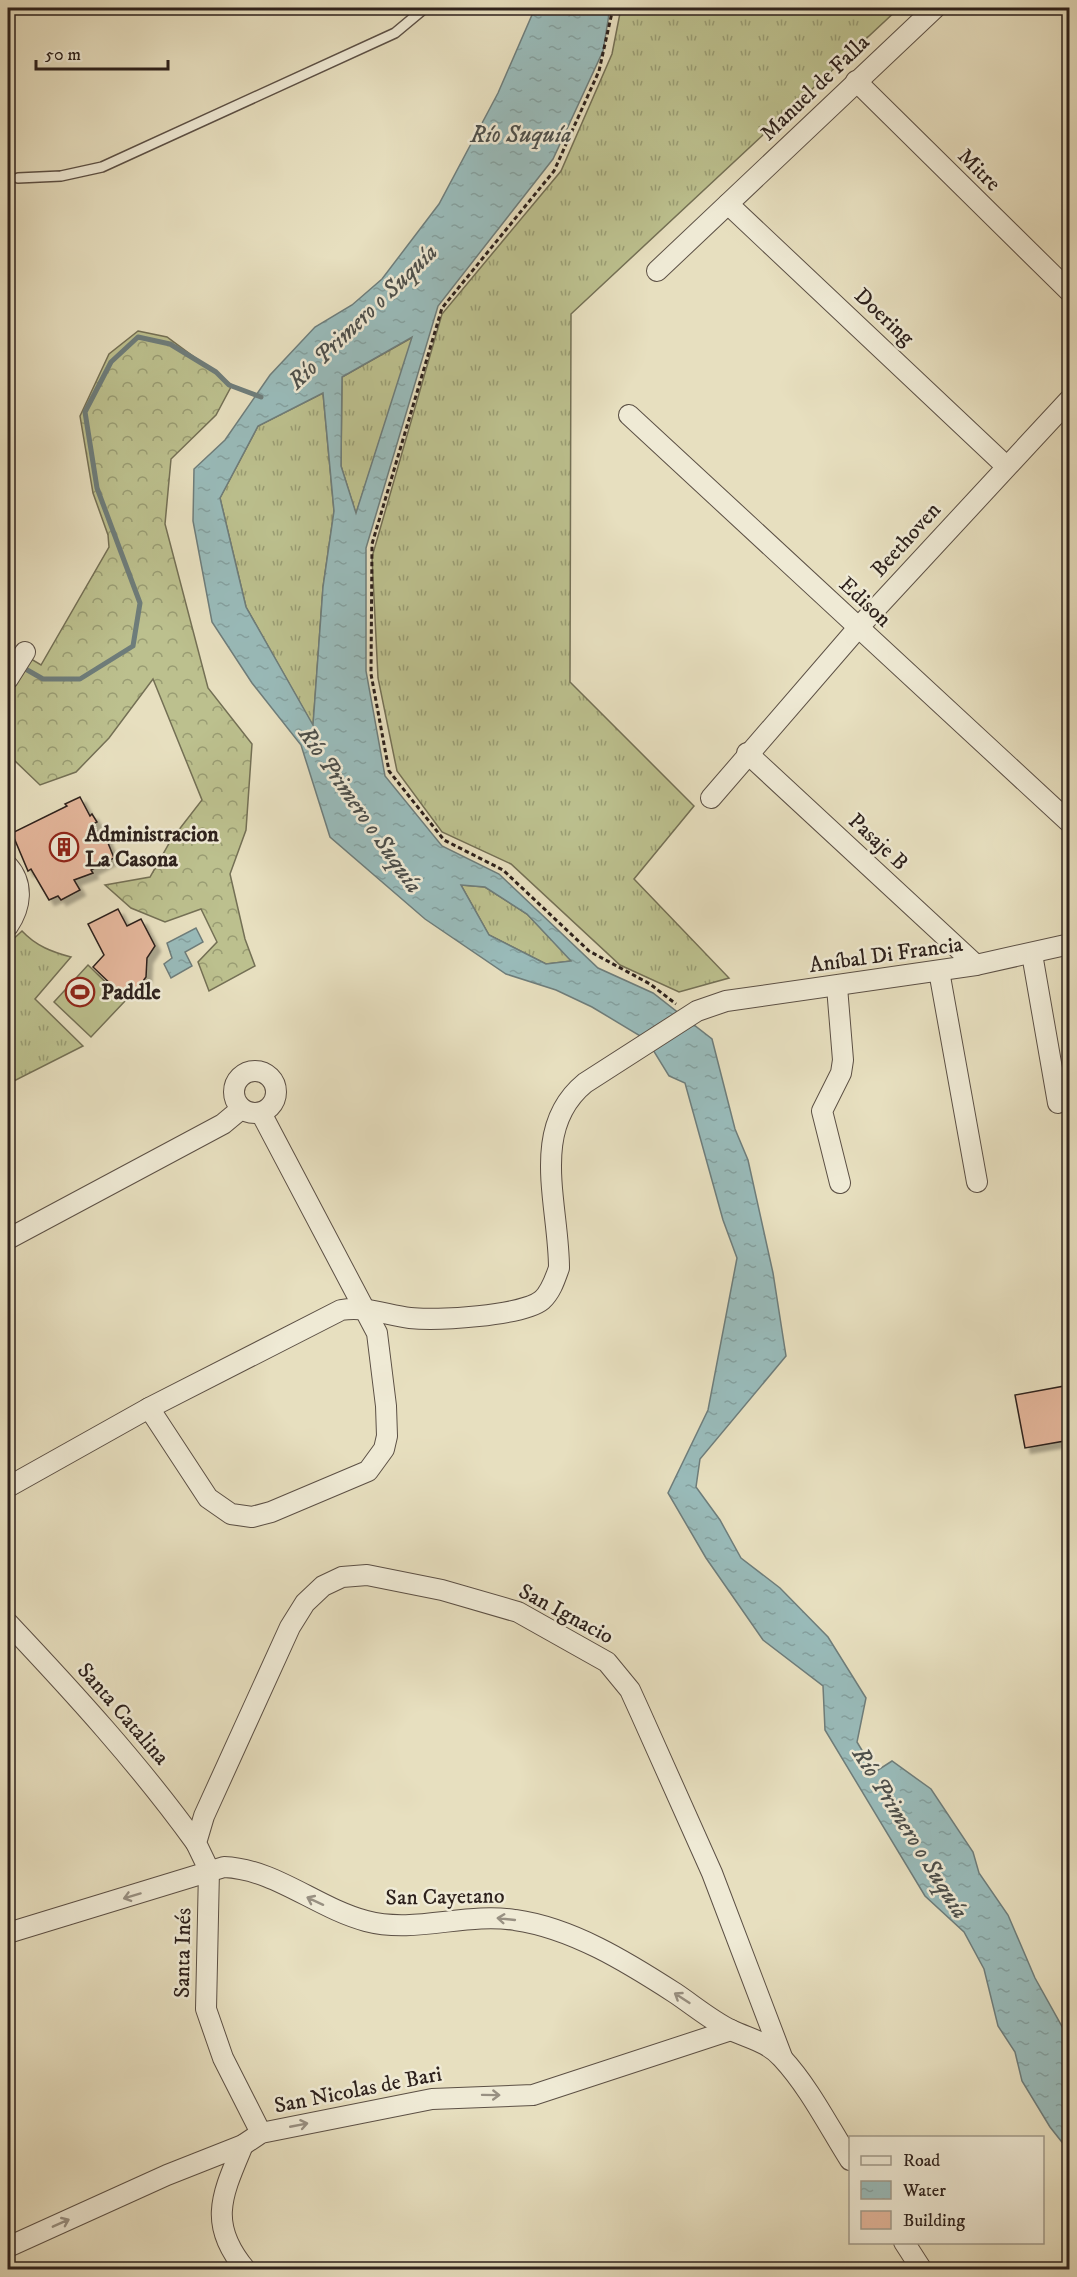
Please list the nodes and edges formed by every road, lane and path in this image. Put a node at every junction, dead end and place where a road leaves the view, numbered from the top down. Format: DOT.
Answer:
graph roads {
  1 [pos="425,8"];
  2 [pos="613,8"];
  3 [pos="935,8"];
  4 [pos="856,81"];
  5 [pos="18,177"];
  6 [pos="728,204"];
  7 [pos="657,272"];
  8 [pos="1070,292"];
  9 [pos="1070,399"];
  10 [pos="629,415"];
  11 [pos="1006,466"];
  12 [pos="857,629"];
  13 [pos="24,653"];
  14 [pos="9,677"];
  15 [pos="747,753"];
  16 [pos="711,798"];
  17 [pos="1070,823"];
  18 [pos="8,866"];
  19 [pos="8,926"];
  20 [pos="1070,944"];
  21 [pos="1032,954"];
  22 [pos="976,965"];
  23 [pos="939,971"];
  24 [pos="837,987"];
  25 [pos="699,1010"];
  26 [pos="1058,1103"];
  27 [pos="977,1182"];
  28 [pos="840,1183"];
  29 [pos="8,1239"];
  30 [pos="366,1308"];
  31 [pos="149,1408"];
  32 [pos="8,1487"];
  33 [pos="8,1623"];
  34 [pos="196,1843"];
  35 [pos="208,1870"];
  36 [pos="8,1933"];
  37 [pos="731,2030"];
  38 [pos="782,2057"];
  39 [pos="261,2133"];
  40 [pos="243,2145"];
  41 [pos="849,2158"];
  42 [pos="905,2244"];
  43 [pos="8,2247"];
  44 [pos="246,2270"];
  45 [pos="922,2270"];
  1 -- 5 [label="lane"];
  2 -- 25 [label="path"];
  3 -- 4 [label="street, Manuel de Falla"];
  4 -- 6 [label="street, Manuel de Falla"];
  4 -- 8 [label="street, Mitre"];
  6 -- 7 [label="street, Manuel de Falla"];
  6 -- 11 [label="street, Doering"];
  9 -- 11 [label="street, Beethoven"];
  10 -- 12 [label="street, Edison"];
  11 -- 12 [label="street, Beethoven"];
  12 -- 15 [label="street, Beethoven"];
  12 -- 17 [label="street, Edison"];
  13 -- 14 [label="street"];
  15 -- 16 [label="street, Beethoven"];
  15 -- 22 [label="street, Pasaje B"];
  18 -- 19 [label="street"];
  20 -- 21 [label="street, Aníbal Di Francia"];
  21 -- 22 [label="street, Aníbal Di Francia"];
  21 -- 26 [label="street"];
  22 -- 23 [label="street, Aníbal Di Francia"];
  23 -- 24 [label="street, Aníbal Di Francia"];
  23 -- 27 [label="street"];
  24 -- 25 [label="street, Aníbal Di Francia"];
  24 -- 28 [label="street"];
  25 -- 30 [label="street"];
  29 -- 30 [label="street"];
  30 -- 31 [label="street"];
  30 -- 31 [label="street"];
  31 -- 32 [label="street"];
  33 -- 34 [label="street, Santa Catalina"];
  34 -- 35 [label="street"];
  34 -- 38 [label="street, San Ignacio"];
  35 -- 36 [label="street, San Cayetano, one-way"];
  37 -- 35 [label="street, San Cayetano, one-way"];
  35 -- 39 [label="street, Santa Inés"];
  37 -- 38 [label="street, San Cayetano"];
  39 -- 37 [label="street, San Nicolas de Bari, one-way"];
  38 -- 41 [label="street, San Cayetano"];
  39 -- 40 [label="street, San Nicolas de Bari"];
  43 -- 40 [label="street, San Nicolas de Bari, one-way"];
  40 -- 44 [label="street"];
  42 -- 45 [label="street"];
}
